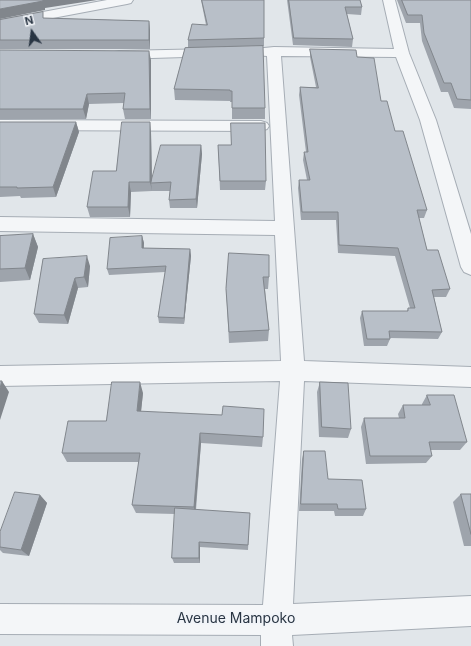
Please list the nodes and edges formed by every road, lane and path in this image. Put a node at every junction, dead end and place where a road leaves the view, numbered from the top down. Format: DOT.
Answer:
graph roads {
  1 [pos="127,0"];
  2 [pos="389,0"];
  3 [pos="0,24"];
  4 [pos="274,51"];
  5 [pos="227,52"];
  6 [pos="243,52"];
  7 [pos="402,53"];
  8 [pos="102,55"];
  9 [pos="0,125"];
  10 [pos="280,126"];
  11 [pos="0,224"];
  12 [pos="285,228"];
  13 [pos="471,267"];
  14 [pos="293,371"];
  15 [pos="0,376"];
  16 [pos="471,377"];
  17 [pos="471,611"];
  18 [pos="0,619"];
  19 [pos="277,633"];
  1 -- 3 [label="street"];
  2 -- 7 [label="street"];
  4 -- 6 [label="street"];
  4 -- 7 [label="street"];
  4 -- 10 [label="street"];
  5 -- 8 [label="street"];
  7 -- 13 [label="street"];
  9 -- 10 [label="street"];
  10 -- 12 [label="street"];
  11 -- 12 [label="street"];
  12 -- 14 [label="street"];
  14 -- 15 [label="street"];
  14 -- 16 [label="street"];
  14 -- 19 [label="street"];
  17 -- 19 [label="street, Avenue Mampoko"];
  18 -- 19 [label="street, Avenue Mampoko"];
}
